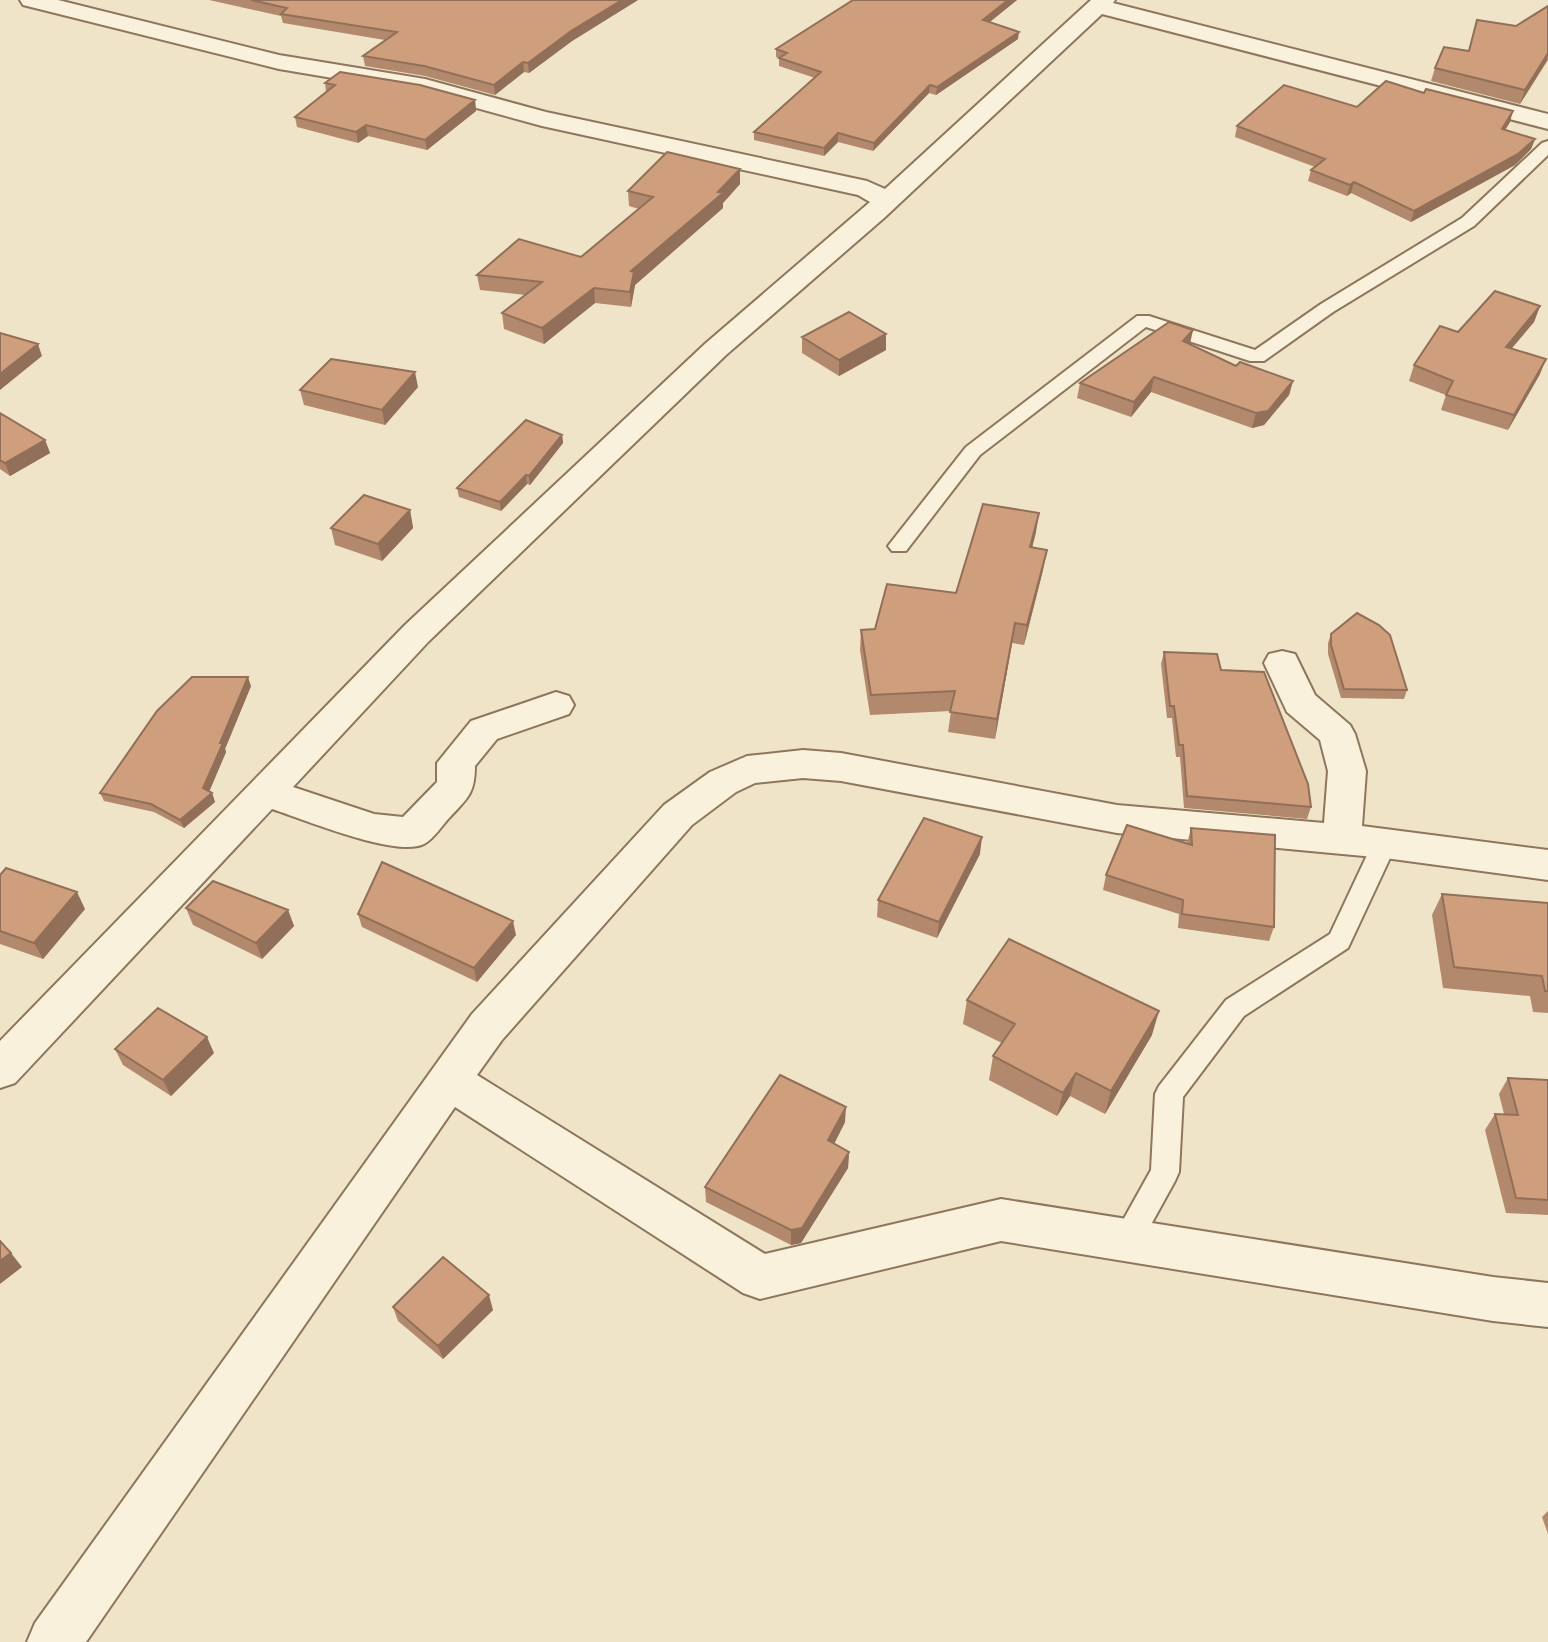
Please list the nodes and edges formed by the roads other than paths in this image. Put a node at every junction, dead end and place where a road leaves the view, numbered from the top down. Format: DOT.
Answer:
graph roads {
  1 [pos="31,0"];
  2 [pos="1101,3"];
  3 [pos="1548,122"];
  4 [pos="1548,146"];
  5 [pos="887,201"];
  6 [pos="899,546"];
  7 [pos="1282,663"];
  8 [pos="556,705"];
  9 [pos="265,792"];
  10 [pos="1342,839"];
  11 [pos="1385,843"];
  12 [pos="1548,865"];
  13 [pos="0,1070"];
  14 [pos="450,1080"];
  15 [pos="1126,1240"];
  16 [pos="1548,1305"];
  17 [pos="54,1642"];
  1 -- 5 [label="street"];
  2 -- 3 [label="street"];
  2 -- 5 [label="street"];
  4 -- 6 [label="lane"];
  5 -- 9 [label="street"];
  7 -- 10 [label="street"];
  8 -- 9 [label="street"];
  9 -- 13 [label="street"];
  10 -- 11 [label="street"];
  10 -- 14 [label="street"];
  11 -- 12 [label="street"];
  11 -- 15 [label="lane"];
  14 -- 15 [label="street"];
  14 -- 17 [label="street"];
  15 -- 16 [label="street"];
}
